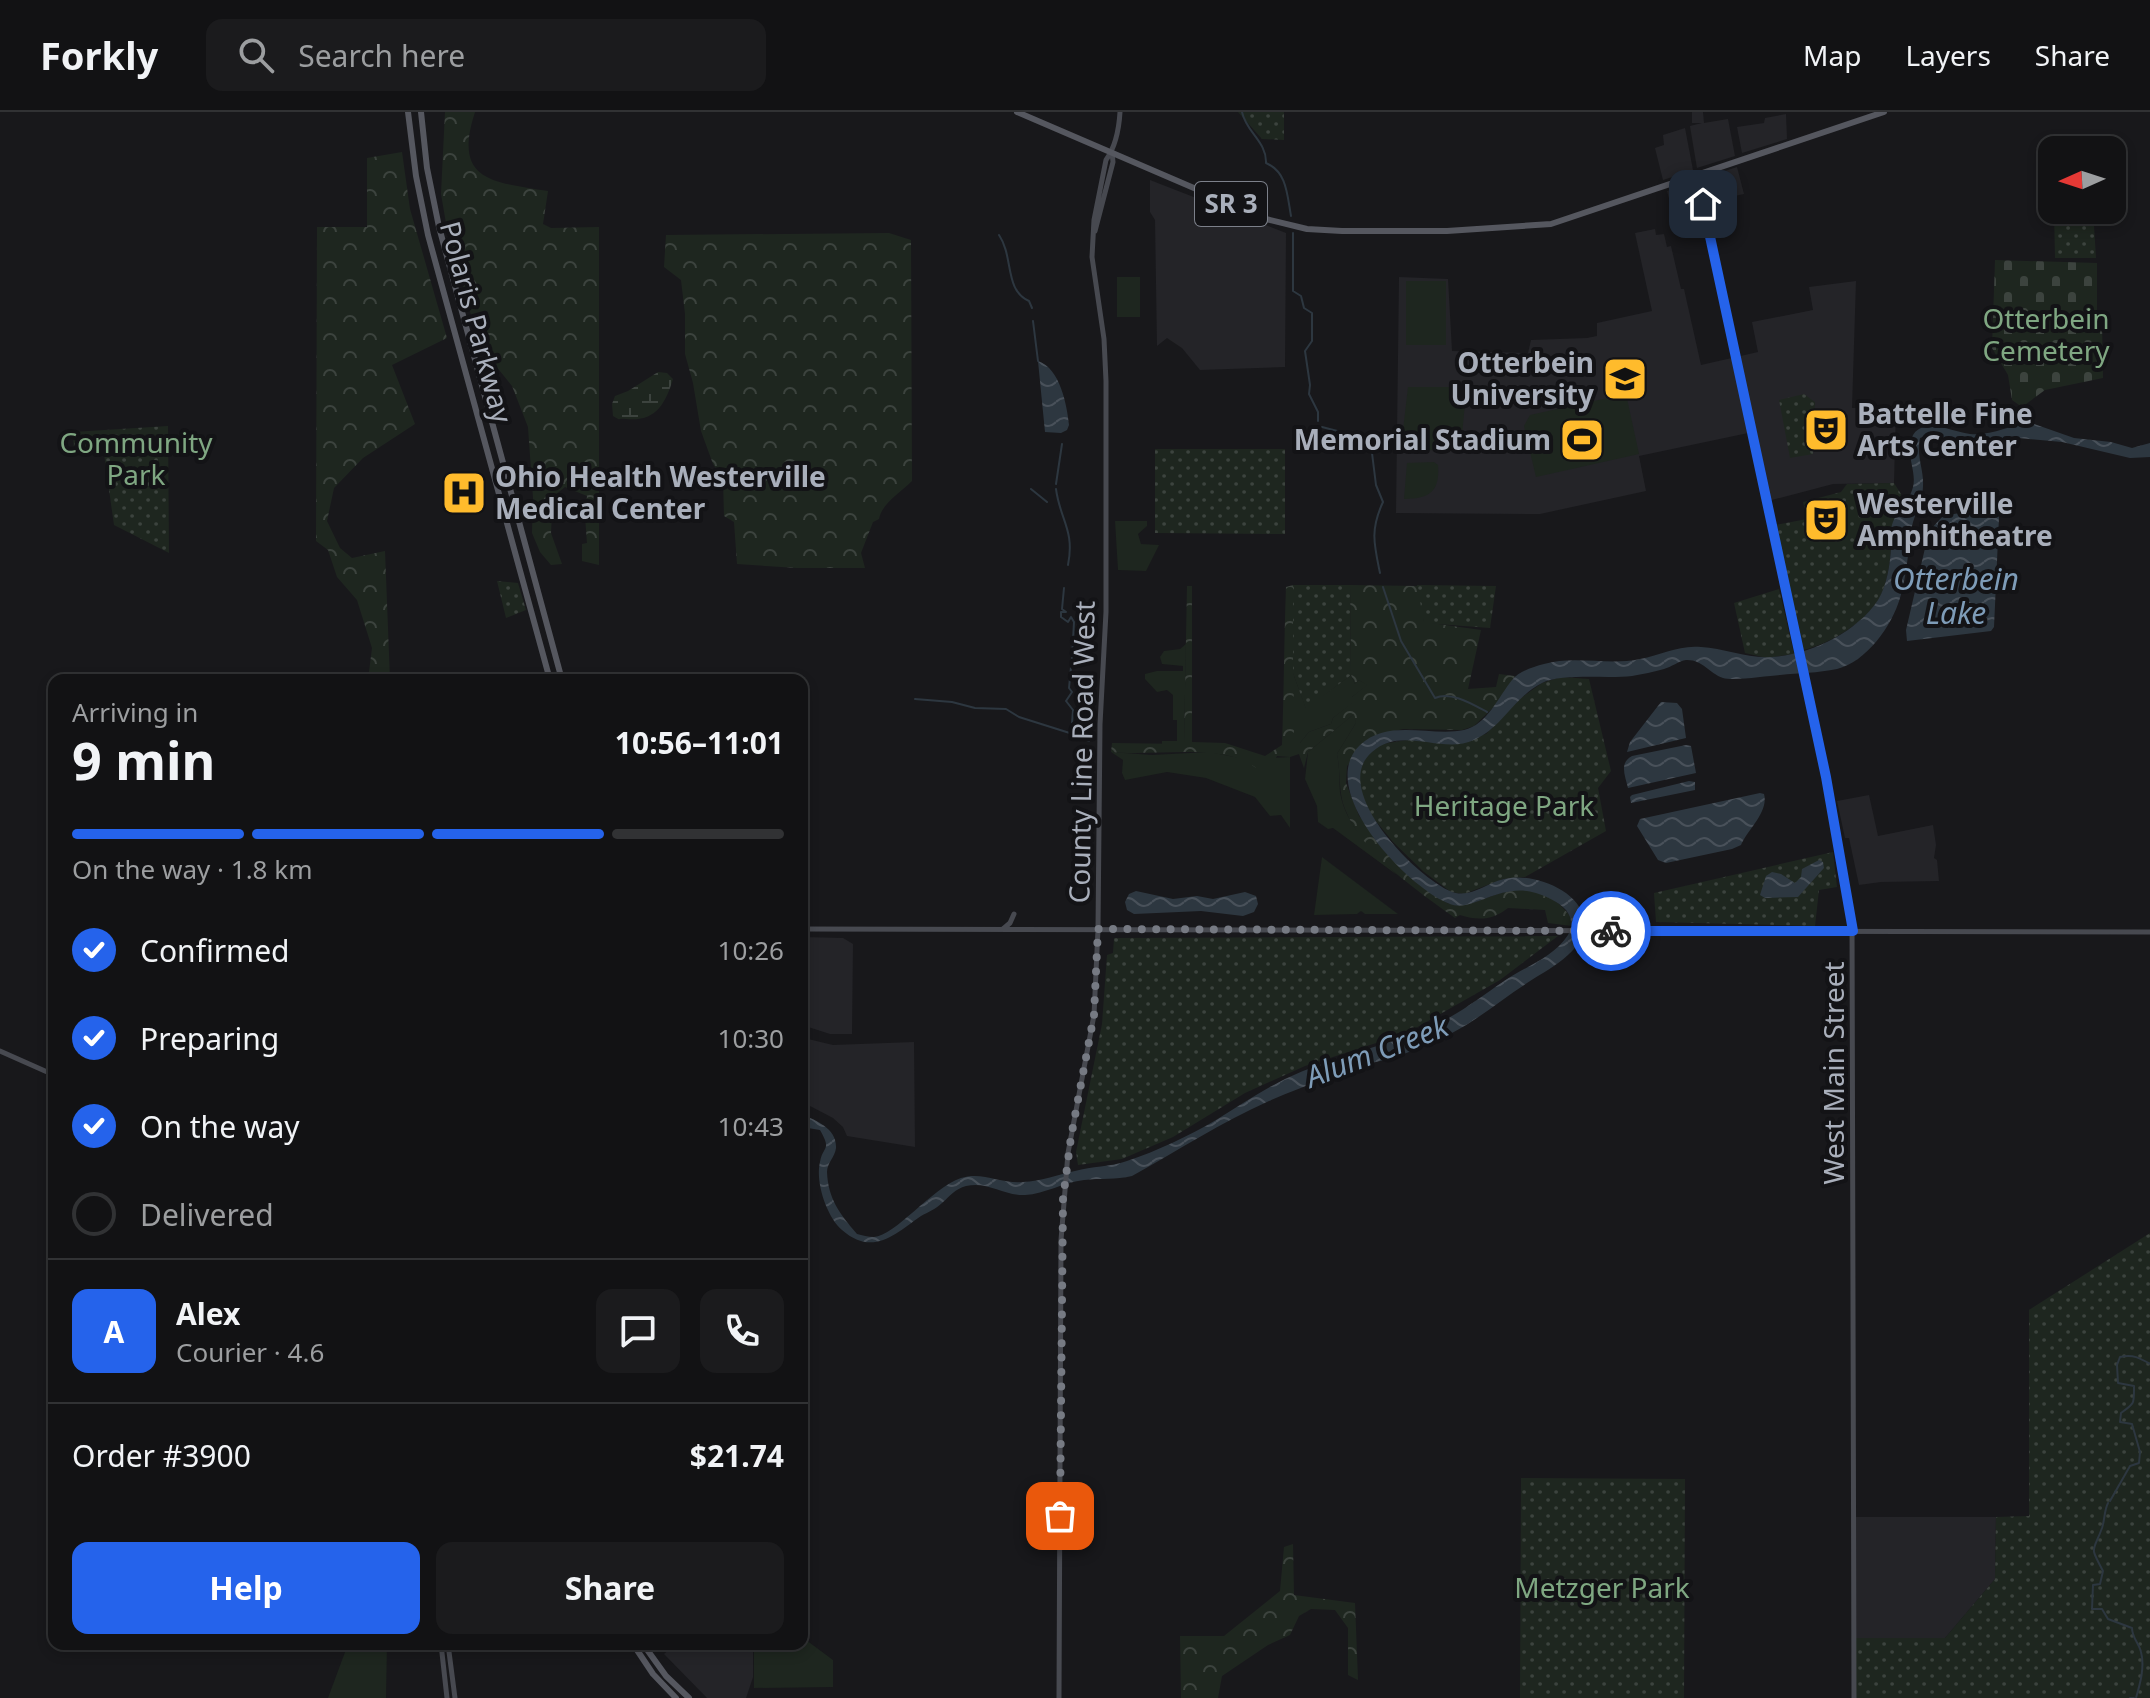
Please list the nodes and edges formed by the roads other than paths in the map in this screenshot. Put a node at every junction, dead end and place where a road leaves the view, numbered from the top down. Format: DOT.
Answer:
graph roads {
  1 [pos="408,112"];
  2 [pos="421,112"];
  3 [pos="1017,112"];
  4 [pos="1120,112"];
  5 [pos="1884,112"];
  6 [pos="1112,152"];
  7 [pos="1697,176"];
  8 [pos="1100,194"];
  9 [pos="1102,211"];
  10 [pos="1094,236"];
  11 [pos="548,674"];
  12 [pos="560,674"];
  13 [pos="808,929"];
  14 [pos="1003,929"];
  15 [pos="1022,929"];
  16 [pos="1098,929"];
  17 [pos="1853,931"];
  18 [pos="2150,932"];
  19 [pos="0,1051"];
  20 [pos="48,1072"];
  21 [pos="442,1650"];
  22 [pos="449,1650"];
  23 [pos="637,1650"];
  24 [pos="647,1650"];
  25 [pos="447,1698"];
  26 [pos="455,1698"];
  27 [pos="676,1698"];
  28 [pos="689,1698"];
  29 [pos="1059,1698"];
  30 [pos="1854,1698"];
  1 -- 11 [label="main road, Polaris Parkway"];
  2 -- 12 [label="main road, Polaris Parkway"];
  3 -- 6 [label="main road, SR 3"];
  4 -- 6 [label="main road"];
  5 -- 7 [label="main road, SR 3"];
  6 -- 7 [label="main road, SR 3"];
  6 -- 8 [label="main road, County Line Road West"];
  6 -- 9 [label="main road, County Line Road West"];
  7 -- 17 [label="main road, West Main Street"];
  8 -- 9 [label="main road"];
  8 -- 10 [label="main road, County Line Road West"];
  9 -- 10 [label="main road, County Line Road West"];
  10 -- 16 [label="main road, County Line Road West"];
  13 -- 14 [label="main road"];
  14 -- 15 [label="main road"];
  14 -- 15 [label="main road"];
  15 -- 16 [label="main road"];
  16 -- 17 [label="main road"];
  16 -- 29 [label="main road, County Line Road West"];
  17 -- 18 [label="main road"];
  17 -- 30 [label="main road, West Main Street"];
  19 -- 20 [label="main road"];
  21 -- 25 [label="main road"];
  22 -- 26 [label="main road"];
  23 -- 27 [label="main road"];
  24 -- 28 [label="main road"];
}
